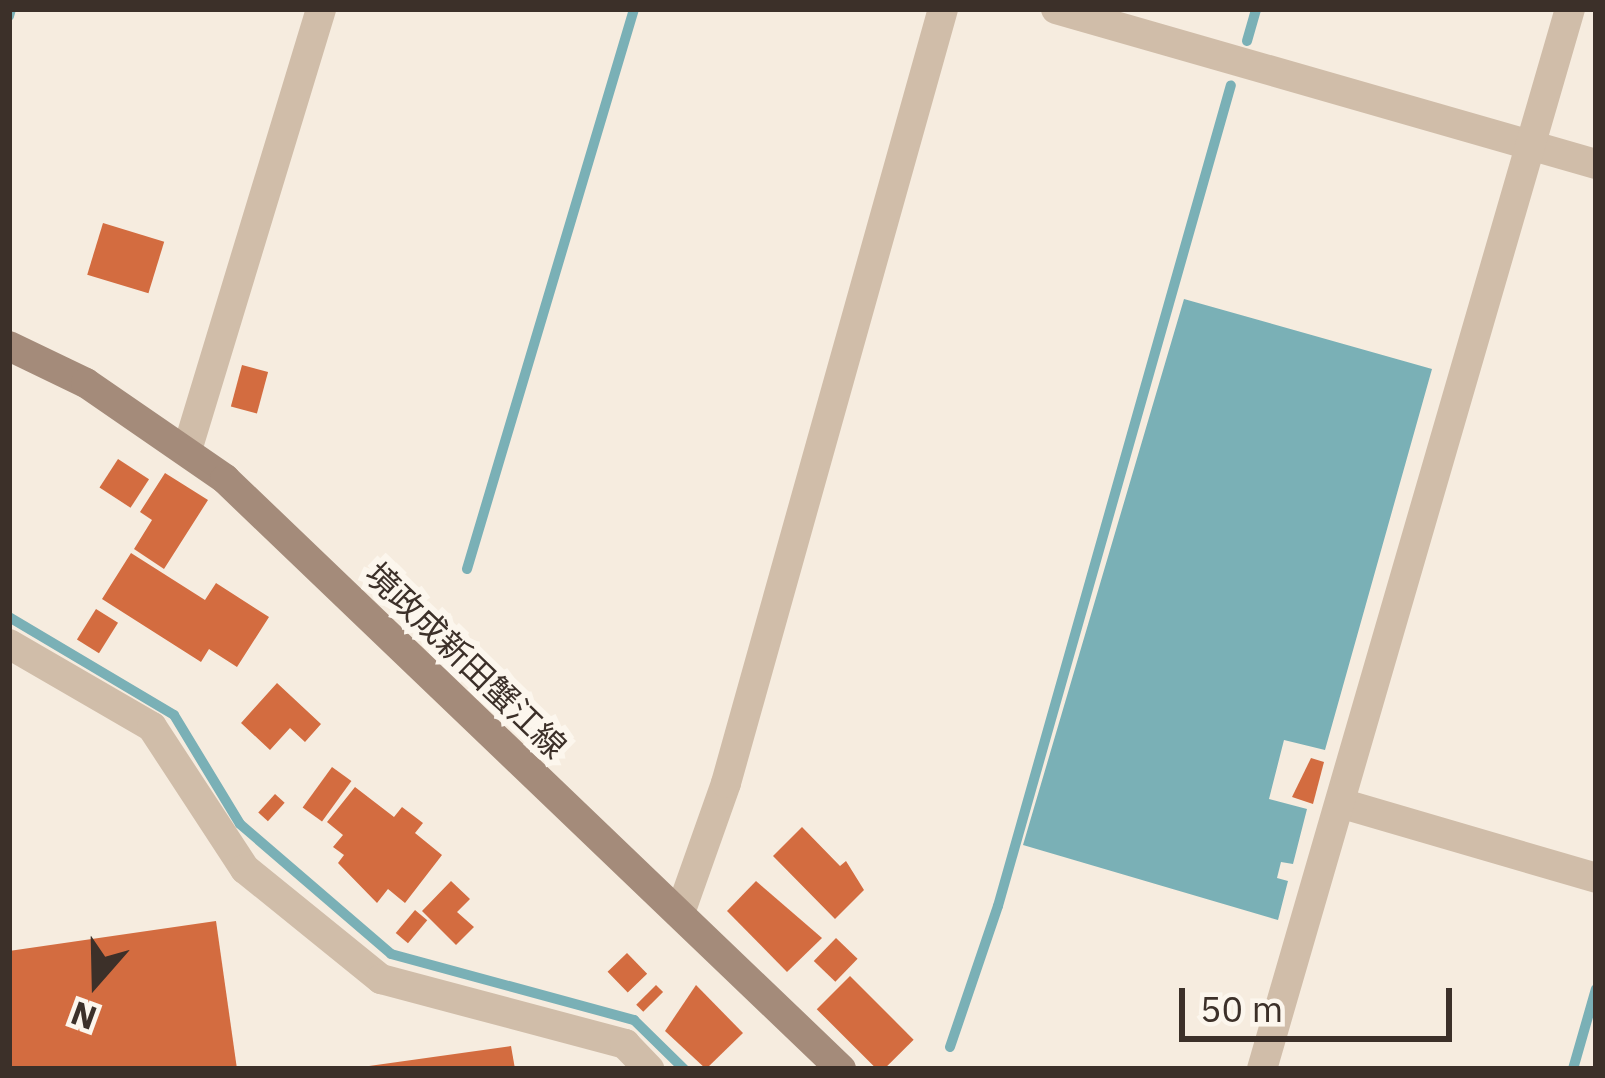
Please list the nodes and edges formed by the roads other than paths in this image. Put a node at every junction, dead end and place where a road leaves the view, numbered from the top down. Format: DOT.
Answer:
graph roads {
  1 [pos="321,9"];
  2 [pos="944,9"];
  3 [pos="1056,9"];
  4 [pos="1570,9"];
  5 [pos="1532,144"];
  6 [pos="1596,164"];
  7 [pos="9,346"];
  8 [pos="188,447"];
  9 [pos="9,644"];
  10 [pos="1340,803"];
  11 [pos="1596,878"];
  12 [pos="680,913"];
  13 [pos="649,1069"];
  14 [pos="842,1069"];
  15 [pos="1262,1069"];
  1 -- 8 [label="street"];
  2 -- 12 [label="street"];
  3 -- 5 [label="street"];
  4 -- 5 [label="street"];
  5 -- 6 [label="street"];
  5 -- 10 [label="street"];
  7 -- 8 [label="main road, 境政成新田蟹江線"];
  8 -- 12 [label="main road, 境政成新田蟹江線"];
  9 -- 13 [label="street"];
  10 -- 11 [label="street"];
  10 -- 15 [label="street"];
  12 -- 14 [label="main road, 境政成新田蟹江線"];
}
